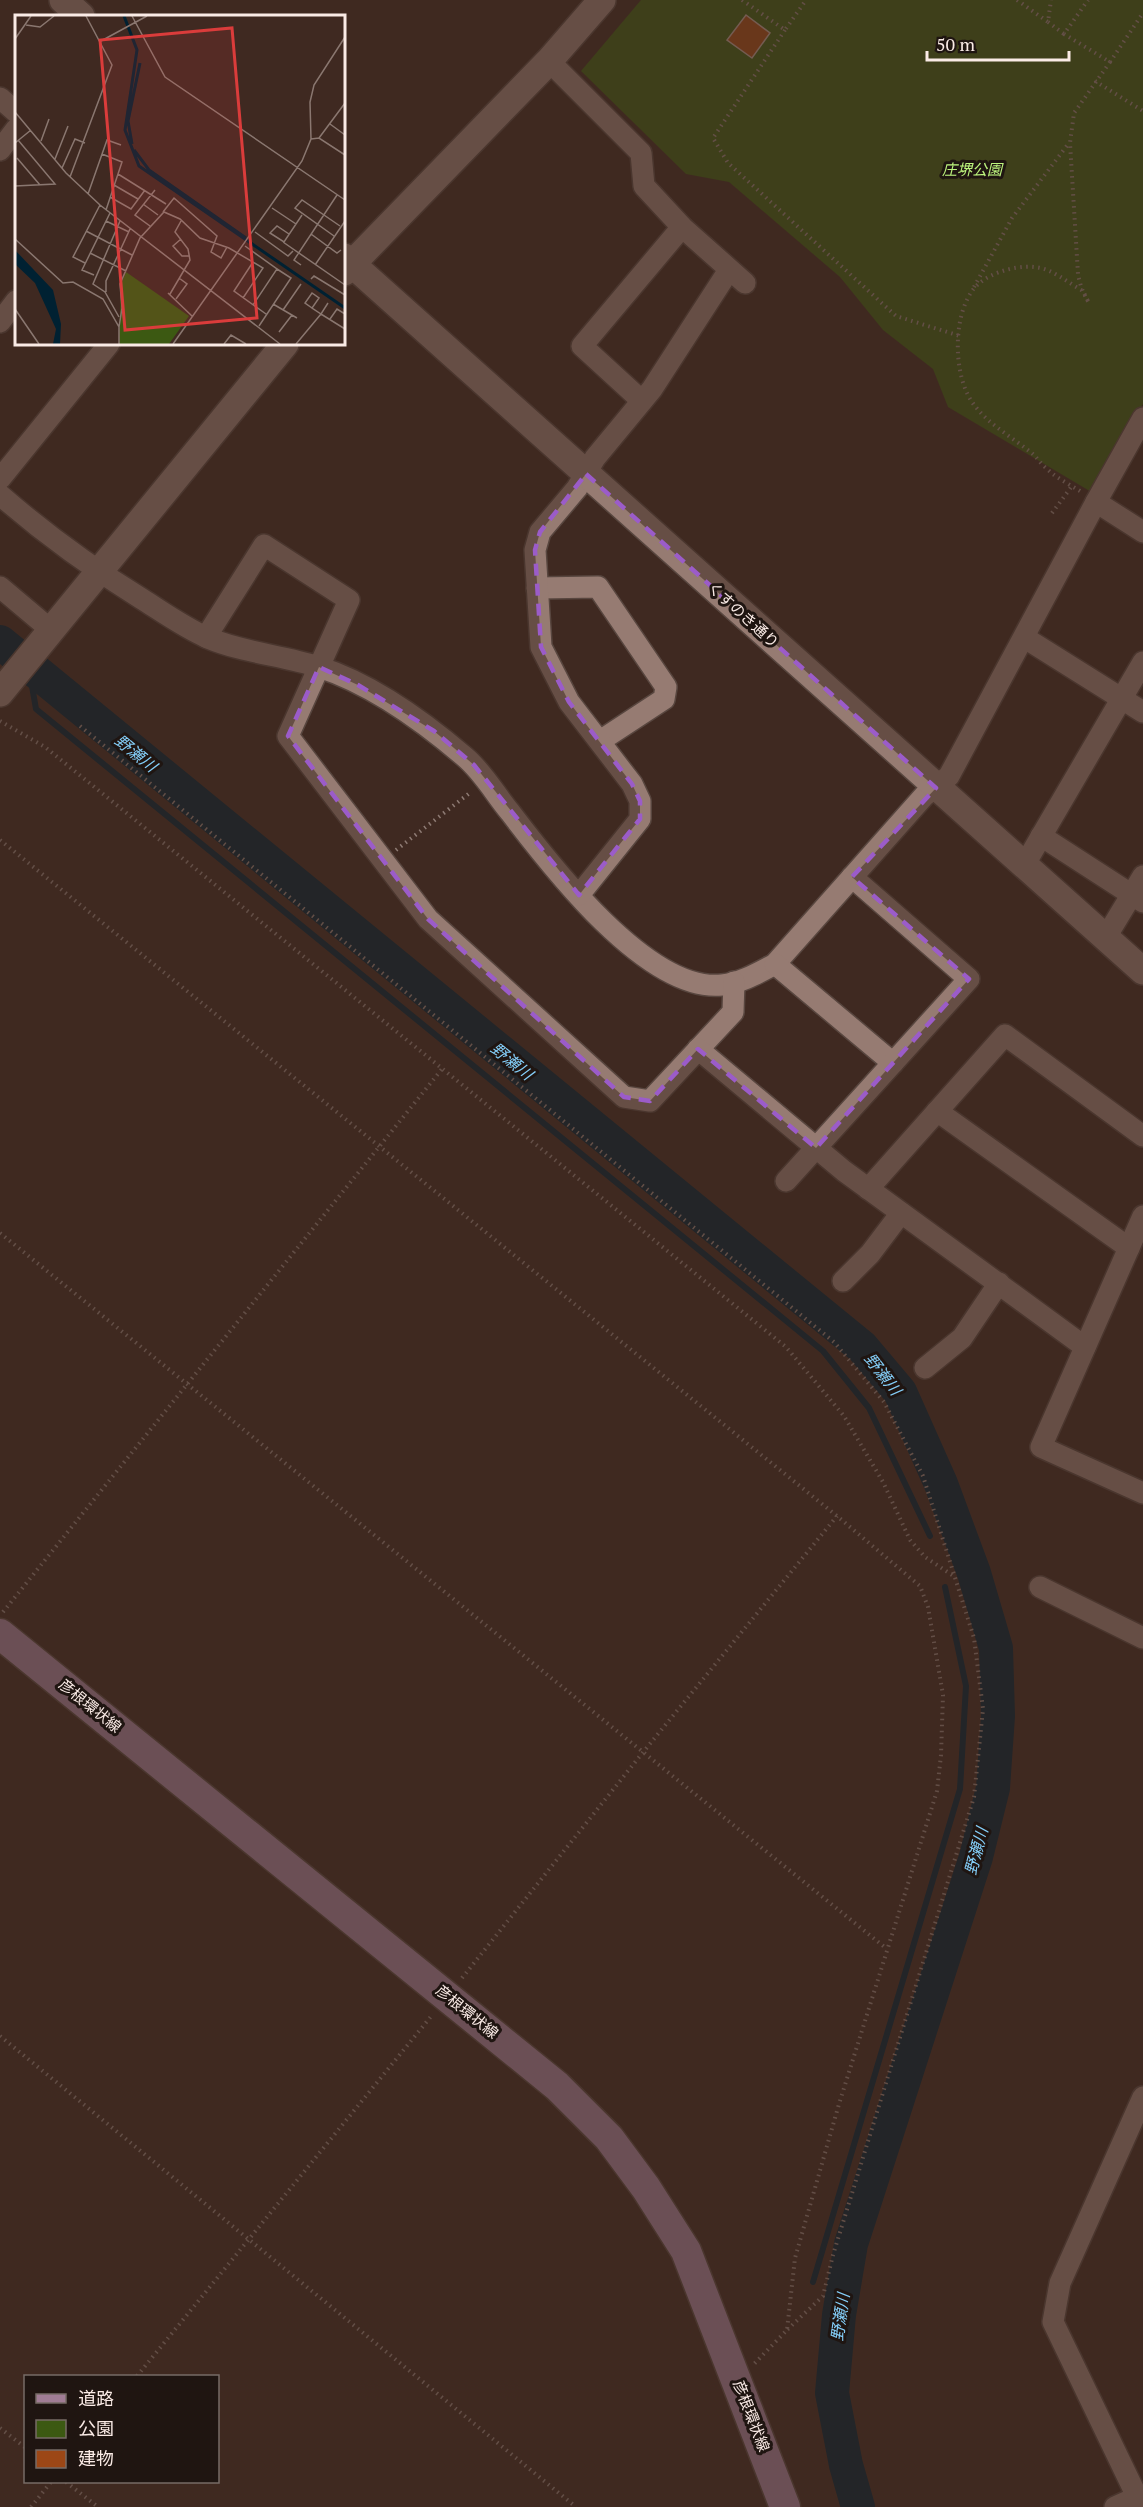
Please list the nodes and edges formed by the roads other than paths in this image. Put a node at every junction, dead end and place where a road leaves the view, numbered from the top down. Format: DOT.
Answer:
graph roads {
  1 [pos="63,0"];
  2 [pos="602,0"];
  3 [pos="80,15"];
  4 [pos="549,61"];
  5 [pos="0,98"];
  6 [pos="15,111"];
  7 [pos="15,130"];
  8 [pos="0,150"];
  9 [pos="681,227"];
  10 [pos="346,264"];
  11 [pos="15,302"];
  12 [pos="0,322"];
  13 [pos="108,345"];
  14 [pos="284,345"];
  15 [pos="642,401"];
  16 [pos="1143,418"];
  17 [pos="586,474"];
  18 [pos="0,479"];
  19 [pos="0,495"];
  20 [pos="1095,502"];
  21 [pos="1143,532"];
  22 [pos="100,573"];
  23 [pos="0,587"];
  24 [pos="537,588"];
  25 [pos="45,637"];
  26 [pos="206,637"];
  27 [pos="1025,638"];
  28 [pos="1143,662"];
  29 [pos="319,667"];
  30 [pos="0,693"];
  31 [pos="1123,699"];
  32 [pos="1143,712"];
  33 [pos="600,741"];
  34 [pos="936,788"];
  35 [pos="1041,836"];
  36 [pos="1025,864"];
  37 [pos="1143,876"];
  38 [pos="852,877"];
  39 [pos="579,895"];
  40 [pos="1137,899"];
  41 [pos="1106,937"];
  42 [pos="775,964"];
  43 [pos="1143,971"];
  44 [pos="734,982"];
  45 [pos="698,1049"];
  46 [pos="893,1063"];
  47 [pos="937,1111"];
  48 [pos="1143,1136"];
  49 [pos="816,1148"];
  50 [pos="786,1181"];
  51 [pos="868,1189"];
  52 [pos="901,1213"];
  53 [pos="1143,1216"];
  54 [pos="1129,1248"];
  55 [pos="843,1281"];
  56 [pos="999,1283"];
  57 [pos="1085,1347"];
  58 [pos="925,1368"];
  59 [pos="1143,1493"];
  60 [pos="1040,1587"];
  61 [pos="0,1634"];
  62 [pos="1143,1638"];
  63 [pos="1143,2097"];
  64 [pos="1140,2502"];
  65 [pos="785,2507"];
  66 [pos="1115,2507"];
  1 -- 3 [label="street"];
  2 -- 4 [label="street"];
  4 -- 9 [label="street"];
  4 -- 10 [label="street"];
  5 -- 6 [label="street"];
  7 -- 8 [label="street"];
  9 -- 15 [label="street"];
  9 -- 15 [label="street"];
  10 -- 17 [label="street, くすのき通り"];
  11 -- 12 [label="street"];
  13 -- 18 [label="street"];
  14 -- 22 [label="street"];
  15 -- 17 [label="street"];
  16 -- 20 [label="street"];
  17 -- 24 [label="street"];
  17 -- 34 [label="street, くすのき通り"];
  19 -- 22 [label="street"];
  20 -- 21 [label="street"];
  20 -- 27 [label="street"];
  22 -- 25 [label="street"];
  22 -- 26 [label="street"];
  23 -- 25 [label="street"];
  24 -- 33 [label="street"];
  24 -- 33 [label="street"];
  25 -- 30 [label="street"];
  26 -- 29 [label="street"];
  26 -- 29 [label="street"];
  27 -- 31 [label="street"];
  27 -- 34 [label="street"];
  28 -- 31 [label="street"];
  29 -- 39 [label="street"];
  29 -- 45 [label="street"];
  31 -- 32 [label="street"];
  31 -- 35 [label="street"];
  33 -- 39 [label="street"];
  34 -- 36 [label="street, くすのき通り"];
  34 -- 38 [label="street"];
  35 -- 36 [label="street"];
  35 -- 40 [label="street"];
  36 -- 41 [label="street, くすのき通り"];
  37 -- 40 [label="street"];
  38 -- 42 [label="street"];
  38 -- 46 [label="street"];
  39 -- 44 [label="street"];
  40 -- 41 [label="street"];
  41 -- 43 [label="street, くすのき通り"];
  42 -- 44 [label="street"];
  42 -- 46 [label="street"];
  44 -- 45 [label="street"];
  45 -- 49 [label="street"];
  46 -- 49 [label="street"];
  47 -- 48 [label="street"];
  47 -- 51 [label="street"];
  47 -- 54 [label="street"];
  49 -- 50 [label="street"];
  49 -- 51 [label="street"];
  51 -- 52 [label="street"];
  52 -- 55 [label="street"];
  52 -- 56 [label="street"];
  53 -- 54 [label="street"];
  54 -- 57 [label="street"];
  56 -- 57 [label="street"];
  56 -- 58 [label="street"];
  57 -- 59 [label="street"];
  60 -- 62 [label="street"];
  61 -- 65 [label="main road, 彦根環状線"];
  63 -- 64 [label="street"];
  64 -- 66 [label="street"];
}
